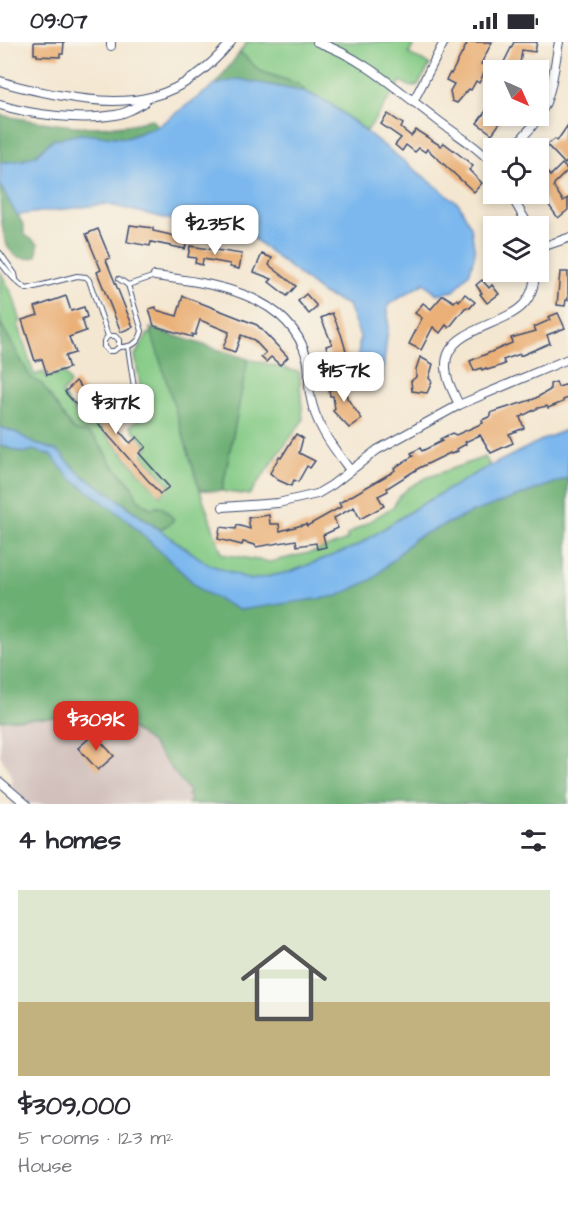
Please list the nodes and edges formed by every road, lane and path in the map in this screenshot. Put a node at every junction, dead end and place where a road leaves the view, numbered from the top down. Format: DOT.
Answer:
graph roads {
  1 [pos="231,42"];
  2 [pos="317,42"];
  3 [pos="444,42"];
  4 [pos="559,42"];
  5 [pos="0,81"];
  6 [pos="156,97"];
  7 [pos="413,102"];
  8 [pos="0,105"];
  9 [pos="521,138"];
  10 [pos="483,156"];
  11 [pos="568,238"];
  12 [pos="549,244"];
  13 [pos="0,253"];
  14 [pos="0,262"];
  15 [pos="155,276"];
  16 [pos="16,279"];
  17 [pos="119,279"];
  18 [pos="534,282"];
  19 [pos="128,285"];
  20 [pos="108,336"];
  21 [pos="119,347"];
  22 [pos="128,347"];
  23 [pos="568,359"];
  24 [pos="459,405"];
  25 [pos="138,414"];
  26 [pos="351,470"];
  27 [pos="223,507"];
  28 [pos="0,782"];
  29 [pos="26,804"];
  1 -- 6 [label="street"];
  2 -- 7 [label="street"];
  3 -- 7 [label="street"];
  4 -- 9 [label="street"];
  5 -- 6 [label="street"];
  6 -- 8 [label="street"];
  7 -- 10 [label="street"];
  11 -- 12 [label="street"];
  13 -- 16 [label="lane"];
  14 -- 16 [label="lane"];
  15 -- 19 [label="lane"];
  15 -- 26 [label="street"];
  16 -- 20 [label="lane"];
  17 -- 19 [label="lane"];
  18 -- 24 [label="street"];
  19 -- 22 [label="lane"];
  20 -- 21 [label="lane"];
  20 -- 21 [label="lane"];
  21 -- 22 [label="lane"];
  22 -- 25 [label="lane"];
  23 -- 24 [label="street"];
  24 -- 26 [label="street"];
  26 -- 27 [label="street"];
  28 -- 29 [label="street"];
}
